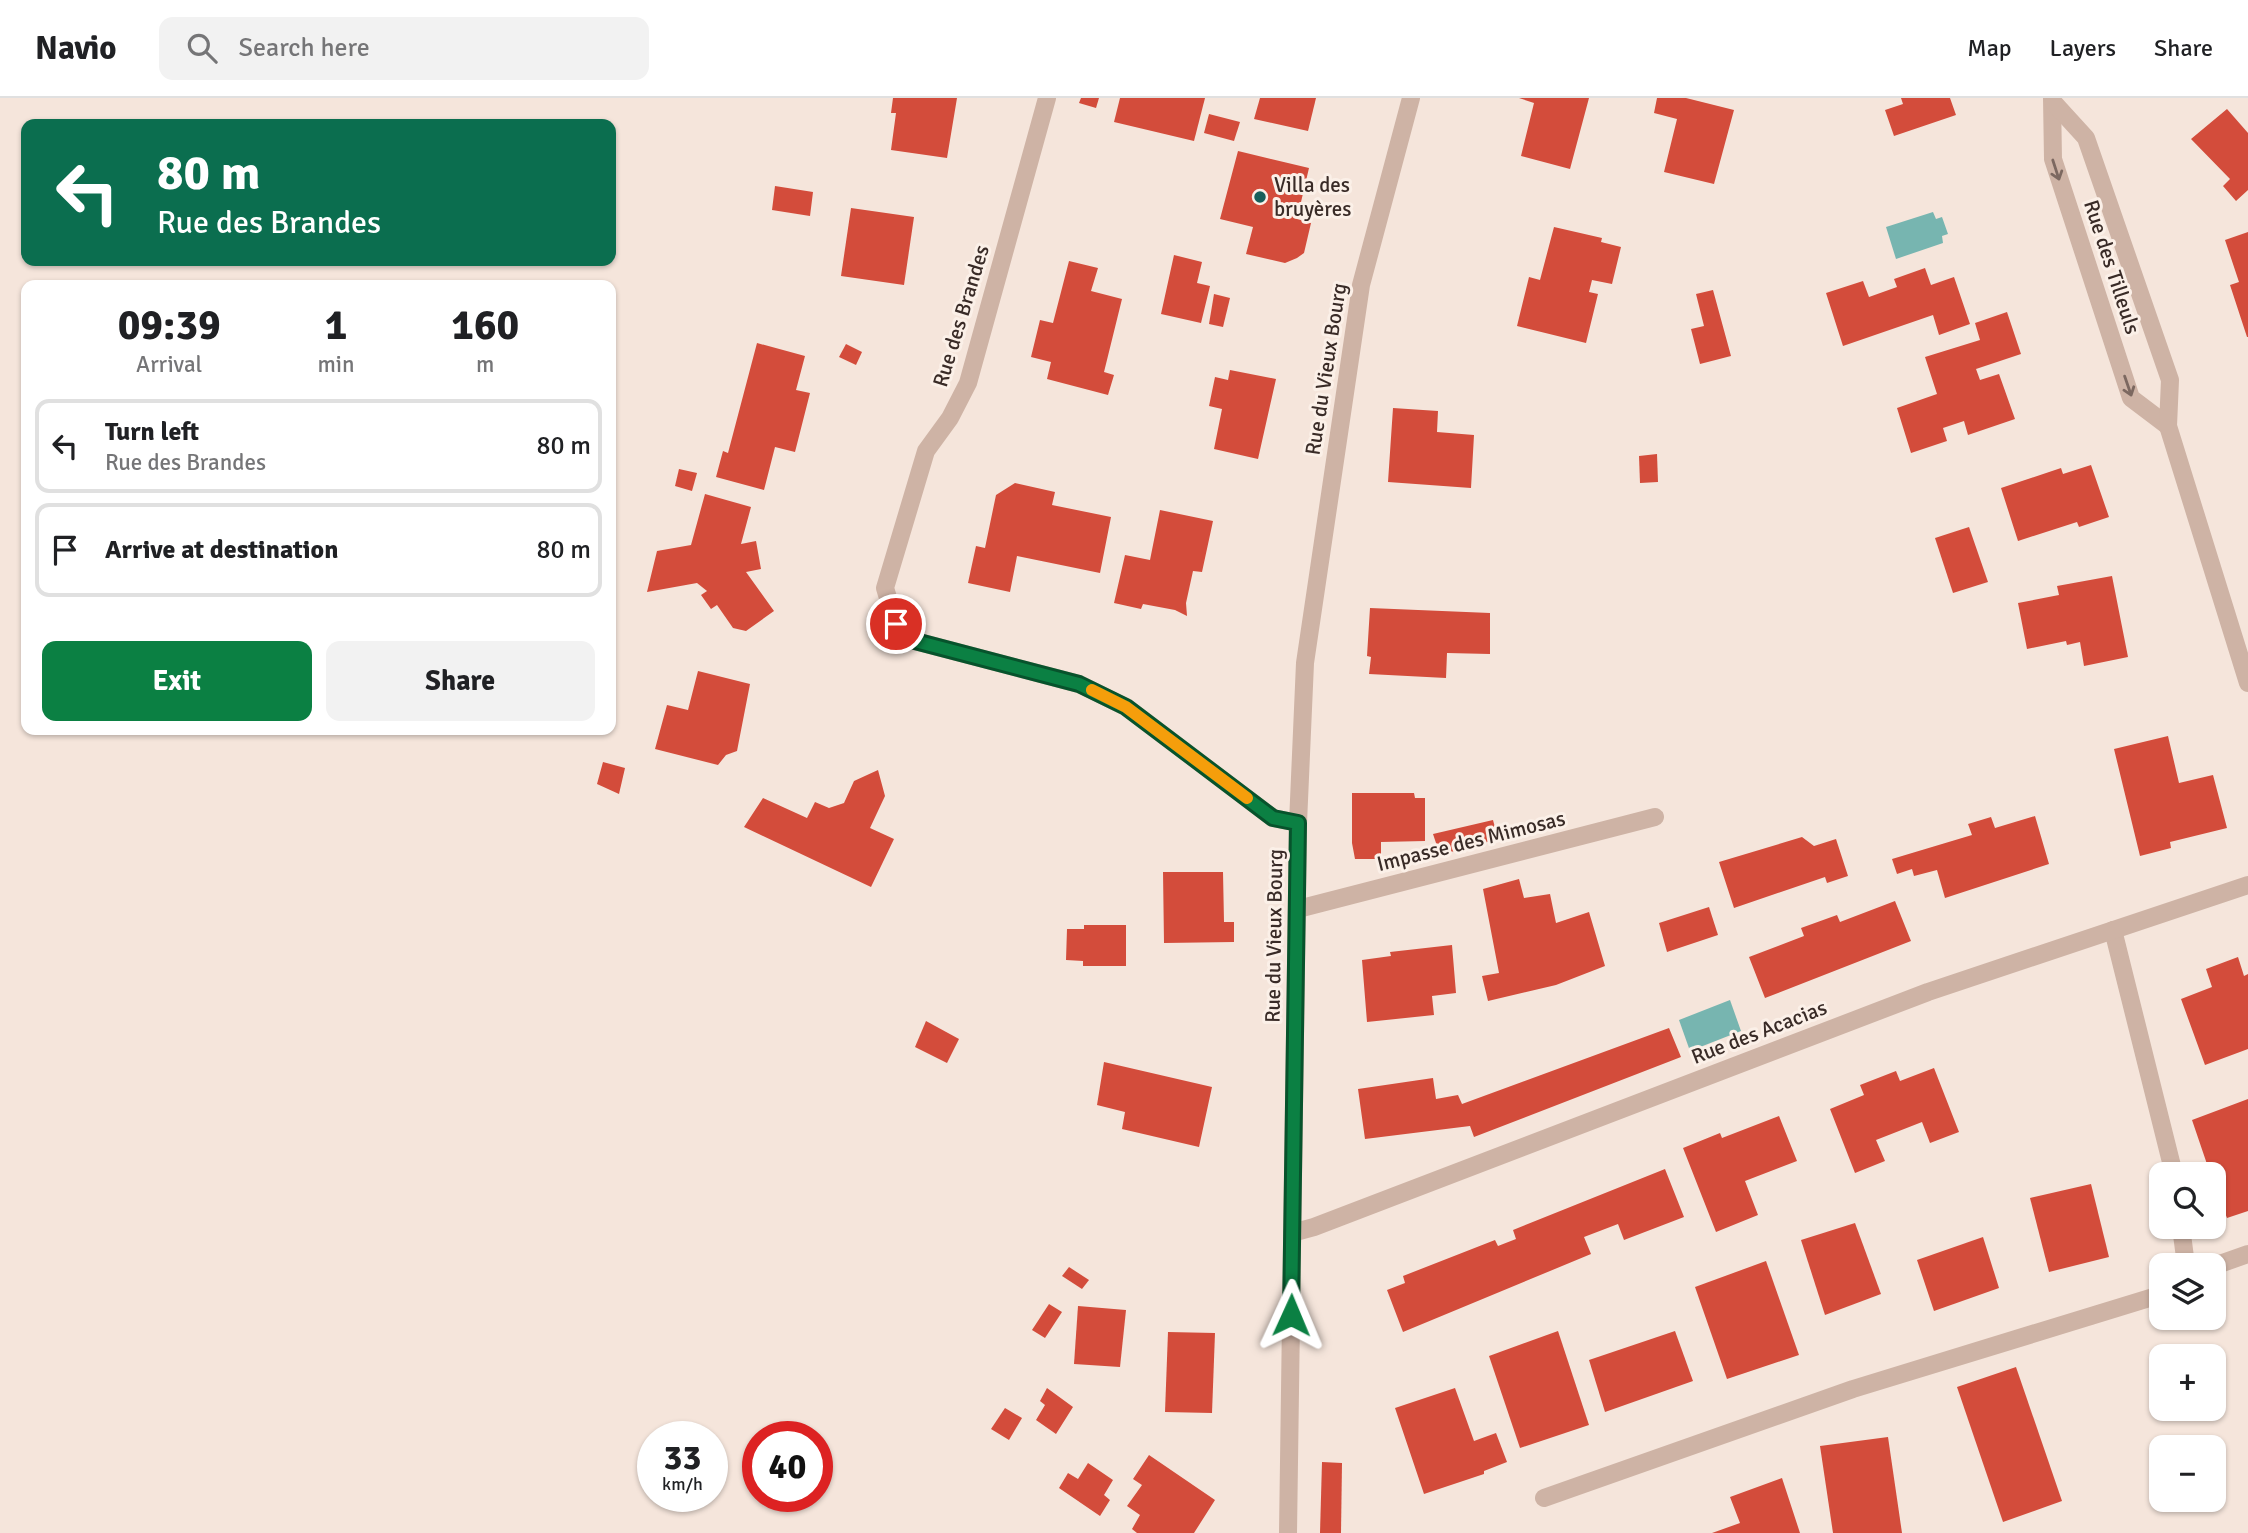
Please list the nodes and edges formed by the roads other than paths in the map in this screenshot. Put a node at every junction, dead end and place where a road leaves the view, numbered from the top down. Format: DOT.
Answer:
graph roads {
  1 [pos="1047,98"];
  2 [pos="1411,98"];
  3 [pos="2053,100"];
  4 [pos="2168,426"];
  5 [pos="2248,683"];
  6 [pos="1655,817"];
  7 [pos="1298,823"];
  8 [pos="2248,885"];
  9 [pos="1298,909"];
  10 [pos="2113,930"];
  11 [pos="2171,1162"];
  12 [pos="1292,1233"];
  13 [pos="2248,1254"];
  14 [pos="2226,1262"];
  15 [pos="2149,1298"];
  16 [pos="1544,1498"];
  17 [pos="1288,1533"];
  1 -- 7 [label="street, Rue des Brandes"];
  2 -- 7 [label="street, Rue du Vieux Bourg"];
  3 -- 4 [label="street, Rue des Tilleuls"];
  3 -- 4 [label="street, Rue des Tilleuls, one-way"];
  4 -- 5 [label="street, Rue des Tilleuls"];
  6 -- 9 [label="street, Impasse des Mimosas"];
  7 -- 9 [label="street, Rue du Vieux Bourg"];
  8 -- 10 [label="street, Rue des Acacias"];
  9 -- 12 [label="street, Rue du Vieux Bourg"];
  10 -- 11 [label="street"];
  10 -- 12 [label="street, Rue des Acacias"];
  12 -- 17 [label="street, Rue du Vieux Bourg"];
  13 -- 14 [label="street"];
  15 -- 16 [label="street"];
}
